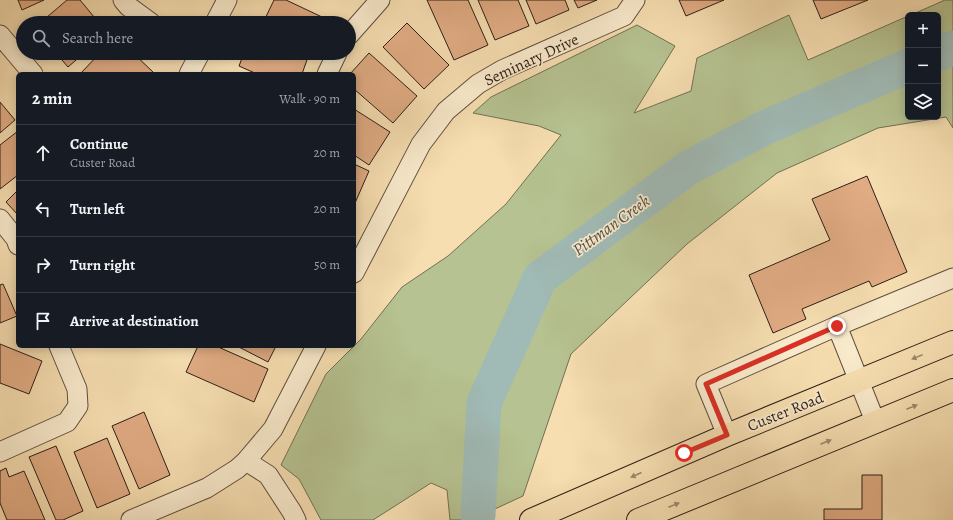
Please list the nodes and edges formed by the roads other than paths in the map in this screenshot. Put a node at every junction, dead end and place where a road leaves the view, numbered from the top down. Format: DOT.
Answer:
graph roads {
  1 [pos="123,0"];
  2 [pos="227,0"];
  3 [pos="380,0"];
  4 [pos="634,2"];
  5 [pos="142,16"];
  6 [pos="219,16"];
  7 [pos="356,27"];
  8 [pos="0,35"];
  9 [pos="16,54"];
  10 [pos="21,60"];
  11 [pos="196,60"];
  12 [pos="334,60"];
  13 [pos="31,72"];
  14 [pos="190,72"];
  15 [pos="328,72"];
  16 [pos="0,219"];
  17 [pos="16,239"];
  18 [pos="356,269"];
  19 [pos="953,278"];
  20 [pos="837,326"];
  21 [pos="953,342"];
  22 [pos="61,348"];
  23 [pos="315,348"];
  24 [pos="858,380"];
  25 [pos="953,390"];
  26 [pos="875,421"];
  27 [pos="727,435"];
  28 [pos="0,452"];
  29 [pos="246,461"];
  30 [pos="557,515"];
  31 [pos="131,520"];
  32 [pos="296,520"];
  33 [pos="531,520"];
  34 [pos="638,520"];
  1 -- 5 [label="street"];
  2 -- 6 [label="street"];
  3 -- 7 [label="street"];
  4 -- 18 [label="street, Seminary Drive"];
  8 -- 9 [label="street"];
  10 -- 13 [label="street"];
  11 -- 14 [label="street"];
  12 -- 15 [label="street"];
  16 -- 17 [label="street"];
  19 -- 20 [label="street"];
  20 -- 24 [label="street"];
  20 -- 27 [label="street"];
  21 -- 24 [label="main road, Custer Road, one-way"];
  22 -- 28 [label="street"];
  23 -- 29 [label="street"];
  24 -- 26 [label="street"];
  24 -- 27 [label="main road, Custer Road"];
  26 -- 25 [label="main road, one-way"];
  34 -- 26 [label="main road, one-way"];
  27 -- 30 [label="main road, Custer Road, one-way"];
  29 -- 31 [label="street"];
  29 -- 32 [label="street"];
  30 -- 33 [label="main road, Custer Road"];
}
